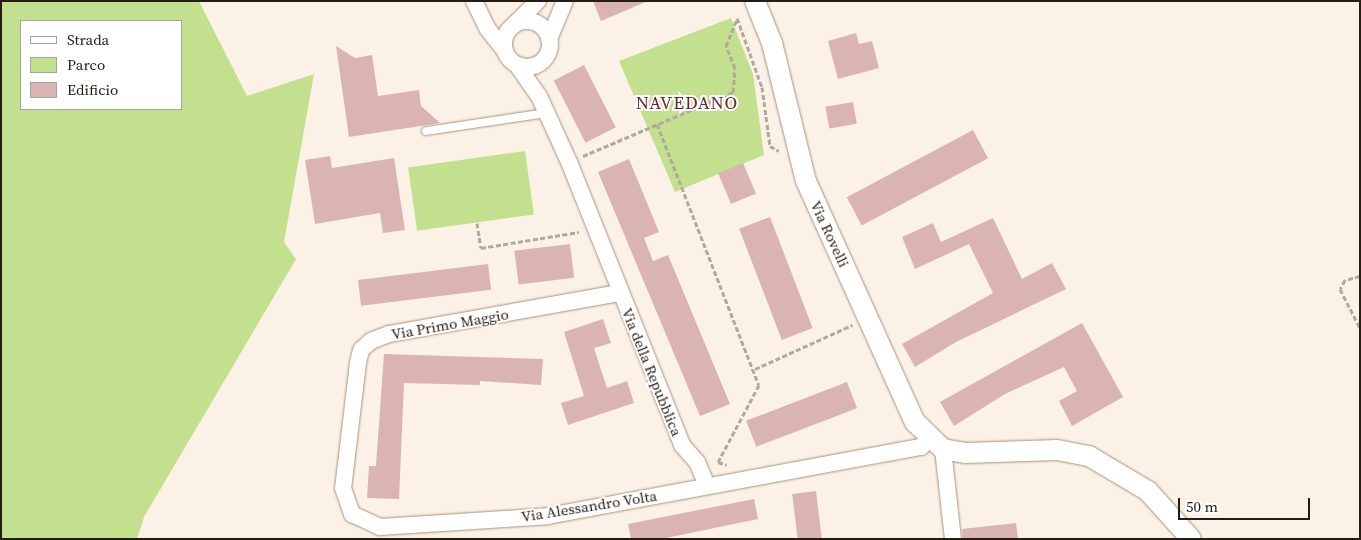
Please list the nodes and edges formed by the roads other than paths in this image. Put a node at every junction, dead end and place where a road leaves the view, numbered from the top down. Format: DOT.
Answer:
graph roads {
  1 [pos="474,1"];
  2 [pos="538,1"];
  3 [pos="565,1"];
  4 [pos="749,8"];
  5 [pos="514,25"];
  6 [pos="549,39"];
  7 [pos="505,51"];
  8 [pos="542,62"];
  9 [pos="516,65"];
  10 [pos="539,96"];
  11 [pos="546,113"];
  12 [pos="426,131"];
  13 [pos="619,293"];
  14 [pos="936,444"];
  15 [pos="708,486"];
  16 [pos="380,527"];
  17 [pos="953,539"];
  18 [pos="1191,539"];
  1 -- 7 [label="street"];
  2 -- 5 [label="street"];
  3 -- 6 [label="street"];
  4 -- 14 [label="street, Via Rovelli"];
  5 -- 6 [label="street"];
  5 -- 7 [label="street"];
  6 -- 8 [label="street"];
  7 -- 9 [label="street"];
  8 -- 9 [label="street"];
  8 -- 10 [label="street"];
  9 -- 10 [label="street"];
  10 -- 11 [label="street, Via della Repubblica"];
  11 -- 12 [label="lane"];
  11 -- 13 [label="street, Via della Repubblica"];
  13 -- 15 [label="street, Via della Repubblica"];
  13 -- 16 [label="street, Via Primo Maggio"];
  14 -- 15 [label="street"];
  14 -- 17 [label="street"];
  14 -- 18 [label="street"];
  15 -- 16 [label="street, Via Alessandro Volta"];
}
